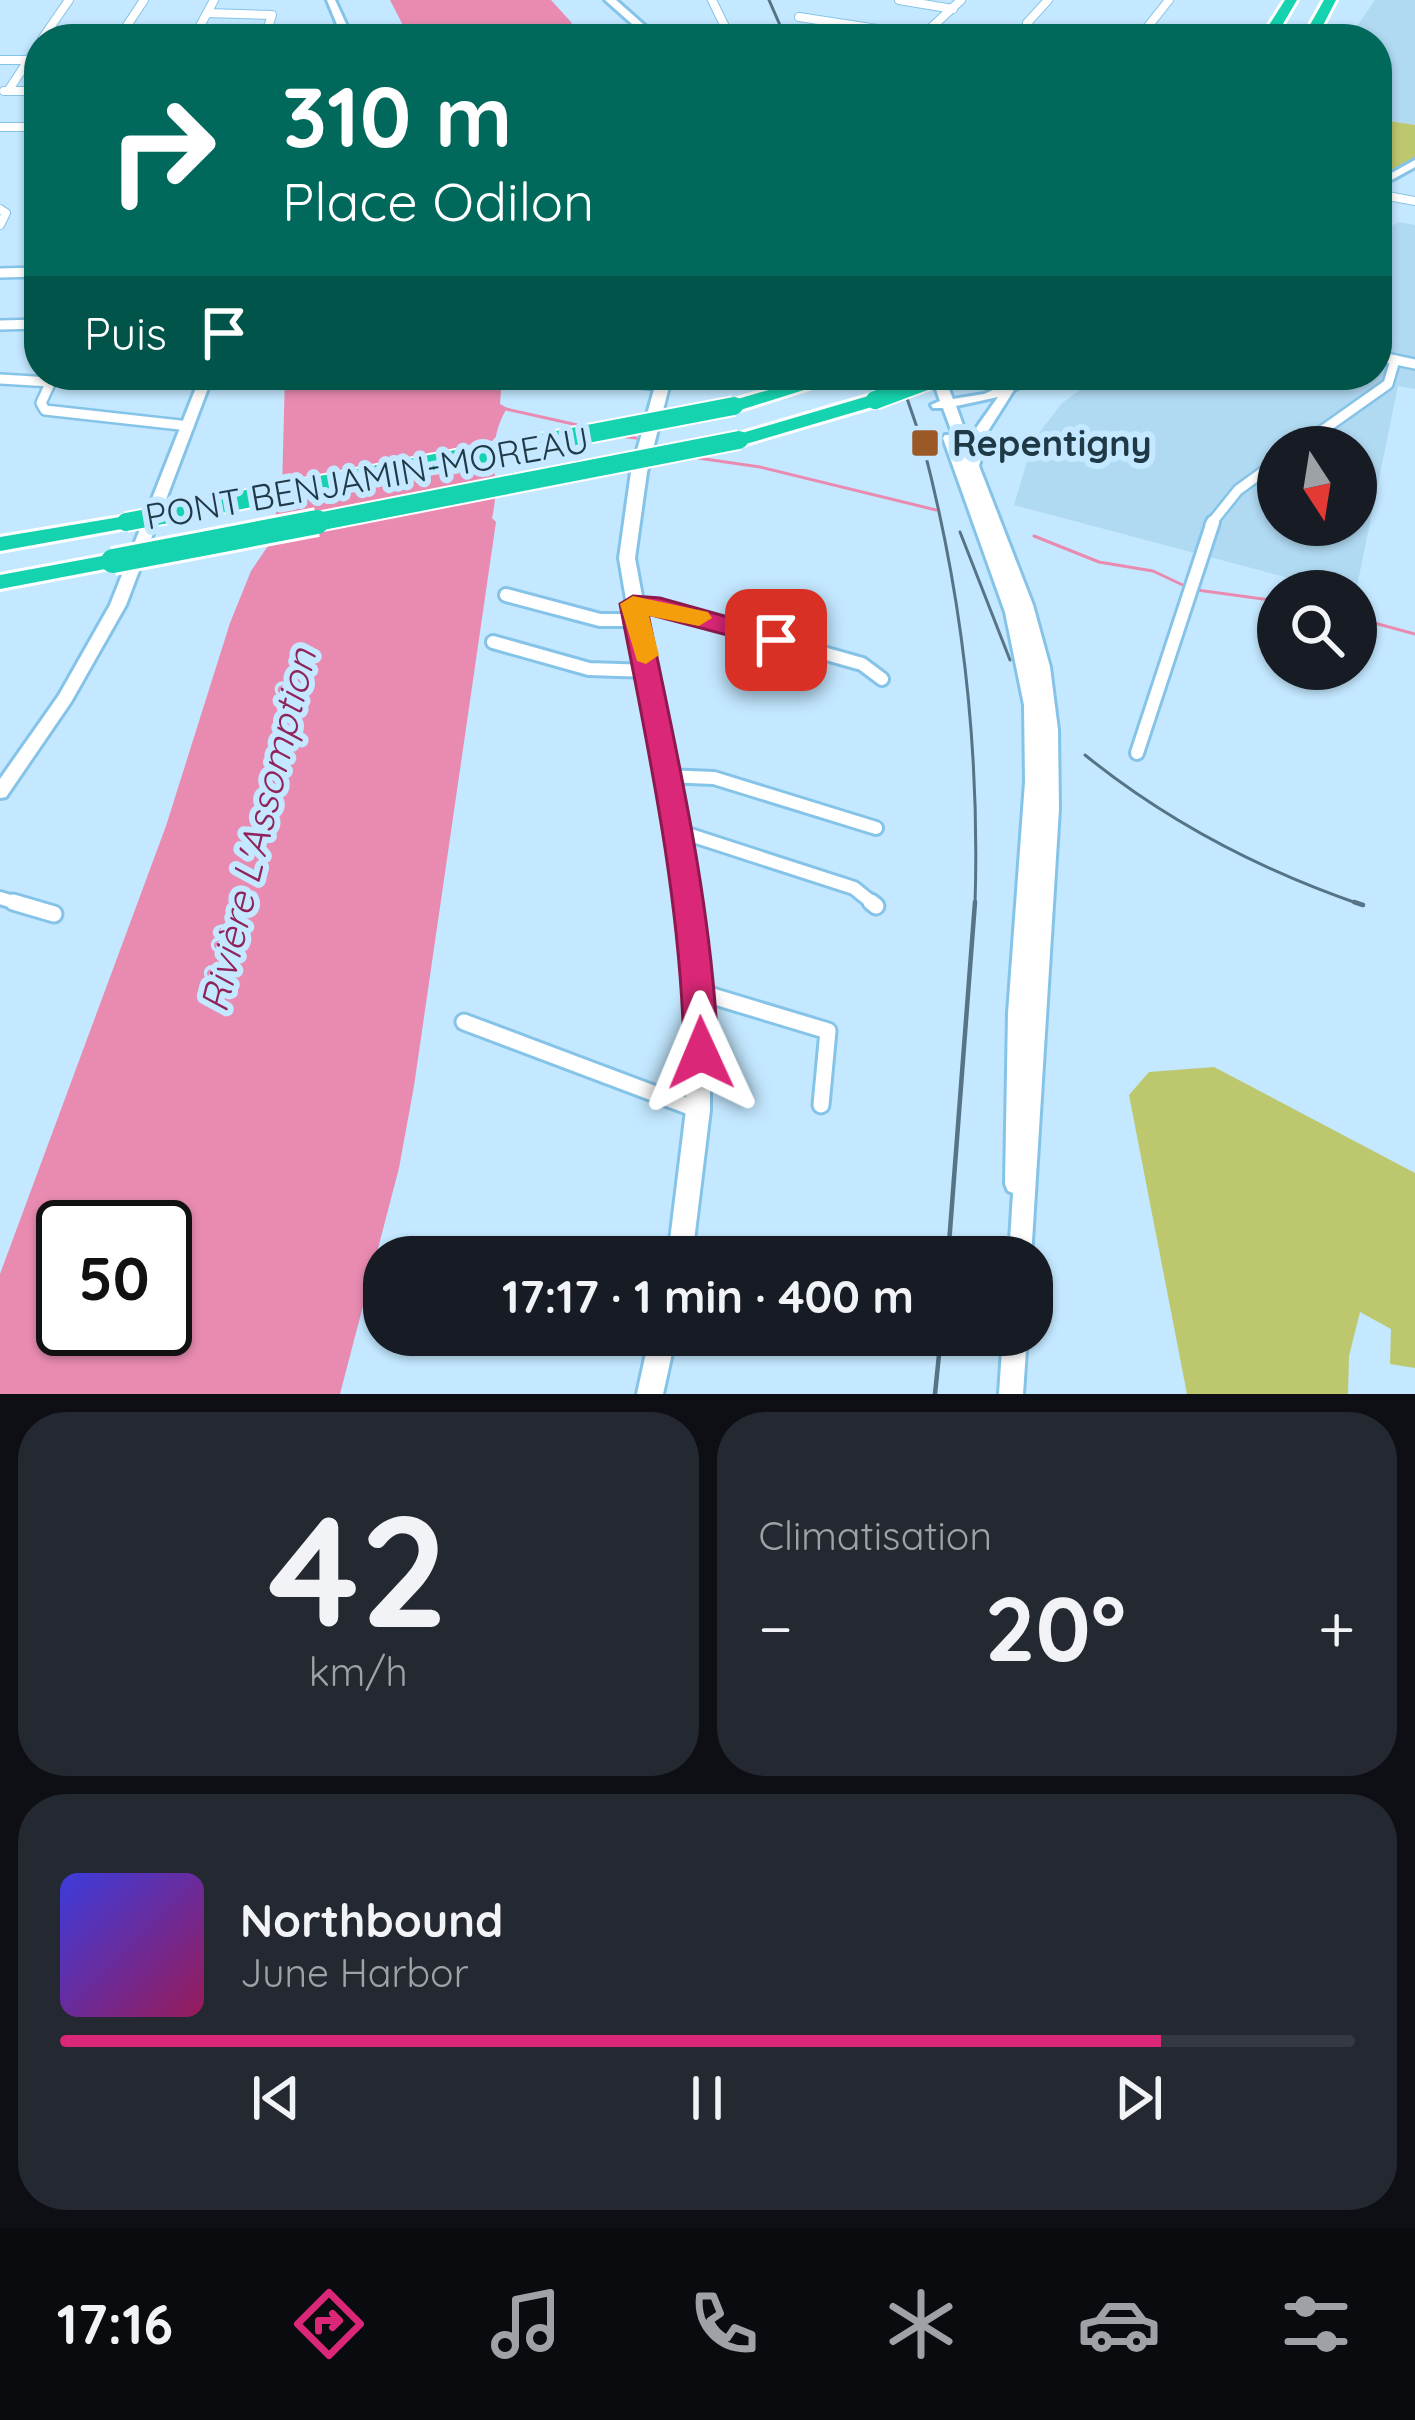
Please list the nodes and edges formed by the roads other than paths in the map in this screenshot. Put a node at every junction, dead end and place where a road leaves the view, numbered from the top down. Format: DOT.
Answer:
graph roads {
  1 [pos="214,0"];
  2 [pos="610,0"];
  3 [pos="899,0"];
  4 [pos="961,0"];
  5 [pos="1048,0"];
  6 [pos="1169,0"];
  7 [pos="1348,0"];
  8 [pos="953,8"];
  9 [pos="207,13"];
  10 [pos="799,17"];
  11 [pos="201,24"];
  12 [pos="269,24"];
  13 [pos="639,24"];
  14 [pos="840,24"];
  15 [pos="936,24"];
  16 [pos="1028,24"];
  17 [pos="1150,24"];
  18 [pos="1322,24"];
  19 [pos="24,65"];
  20 [pos="4,91"];
  21 [pos="0,209"];
  22 [pos="0,225"];
  23 [pos="1392,359"];
  24 [pos="1395,360"];
  25 [pos="1415,364"];
  26 [pos="1392,377"];
  27 [pos="47,390"];
  28 [pos="202,390"];
  29 [pos="661,390"];
  30 [pos="790,390"];
  31 [pos="900,390"];
  32 [pos="934,390"];
  33 [pos="942,390"];
  34 [pos="1008,390"];
  35 [pos="1381,390"];
  36 [pos="943,405"];
  37 [pos="189,426"];
  38 [pos="1329,426"];
  39 [pos="973,464"];
  40 [pos="1257,475"];
  41 [pos="0,544"];
  42 [pos="0,582"];
  43 [pos="506,595"];
  44 [pos="635,612"];
  45 [pos="493,642"];
  46 [pos="649,671"];
  47 [pos="882,679"];
  48 [pos="1136,753"];
  49 [pos="665,776"];
  50 [pos="0,792"];
  51 [pos="876,828"];
  52 [pos="678,831"];
  53 [pos="0,898"];
  54 [pos="876,906"];
  55 [pos="54,914"];
  56 [pos="700,992"];
  57 [pos="464,1022"];
  58 [pos="821,1105"];
  59 [pos="698,1110"];
  60 [pos="683,1236"];
  61 [pos="1018,1236"];
  62 [pos="1020,1236"];
  63 [pos="658,1356"];
  64 [pos="1014,1356"];
  65 [pos="650,1394"];
  66 [pos="1011,1394"];
  1 -- 9 [label="street"];
  2 -- 13 [label="main road"];
  3 -- 8 [label="street"];
  4 -- 8 [label="street"];
  5 -- 16 [label="street"];
  6 -- 17 [label="street"];
  7 -- 18 [label="highway"];
  8 -- 15 [label="street"];
  9 -- 11 [label="street"];
  9 -- 12 [label="street"];
  10 -- 14 [label="street"];
  19 -- 20 [label="street"];
  21 -- 22 [label="street"];
  23 -- 24 [label="street"];
  24 -- 25 [label="street"];
  24 -- 26 [label="street"];
  27 -- 37 [label="street"];
  28 -- 37 [label="street"];
  29 -- 44 [label="main road"];
  30 -- 41 [label="highway, PONT BENJAMIN-MOREAU, bridge"];
  31 -- 42 [label="highway, PONT BENJAMIN-MOREAU, bridge"];
  32 -- 36 [label="street"];
  33 -- 36 [label="street"];
  34 -- 36 [label="street"];
  34 -- 39 [label="street"];
  35 -- 38 [label="street"];
  36 -- 39 [label="street"];
  36 -- 61 [label="street"];
  37 -- 50 [label="street"];
  39 -- 62 [label="street"];
  40 -- 48 [label="street"];
  43 -- 44 [label="street"];
  44 -- 46 [label="main road"];
  44 -- 47 [label="street"];
  45 -- 46 [label="street"];
  46 -- 49 [label="main road"];
  49 -- 51 [label="street"];
  49 -- 52 [label="main road"];
  52 -- 54 [label="street"];
  52 -- 56 [label="main road"];
  53 -- 55 [label="street"];
  56 -- 58 [label="street"];
  56 -- 59 [label="main road"];
  57 -- 59 [label="street"];
  59 -- 60 [label="main road"];
  63 -- 65 [label="main road"];
  64 -- 66 [label="street"];
}
